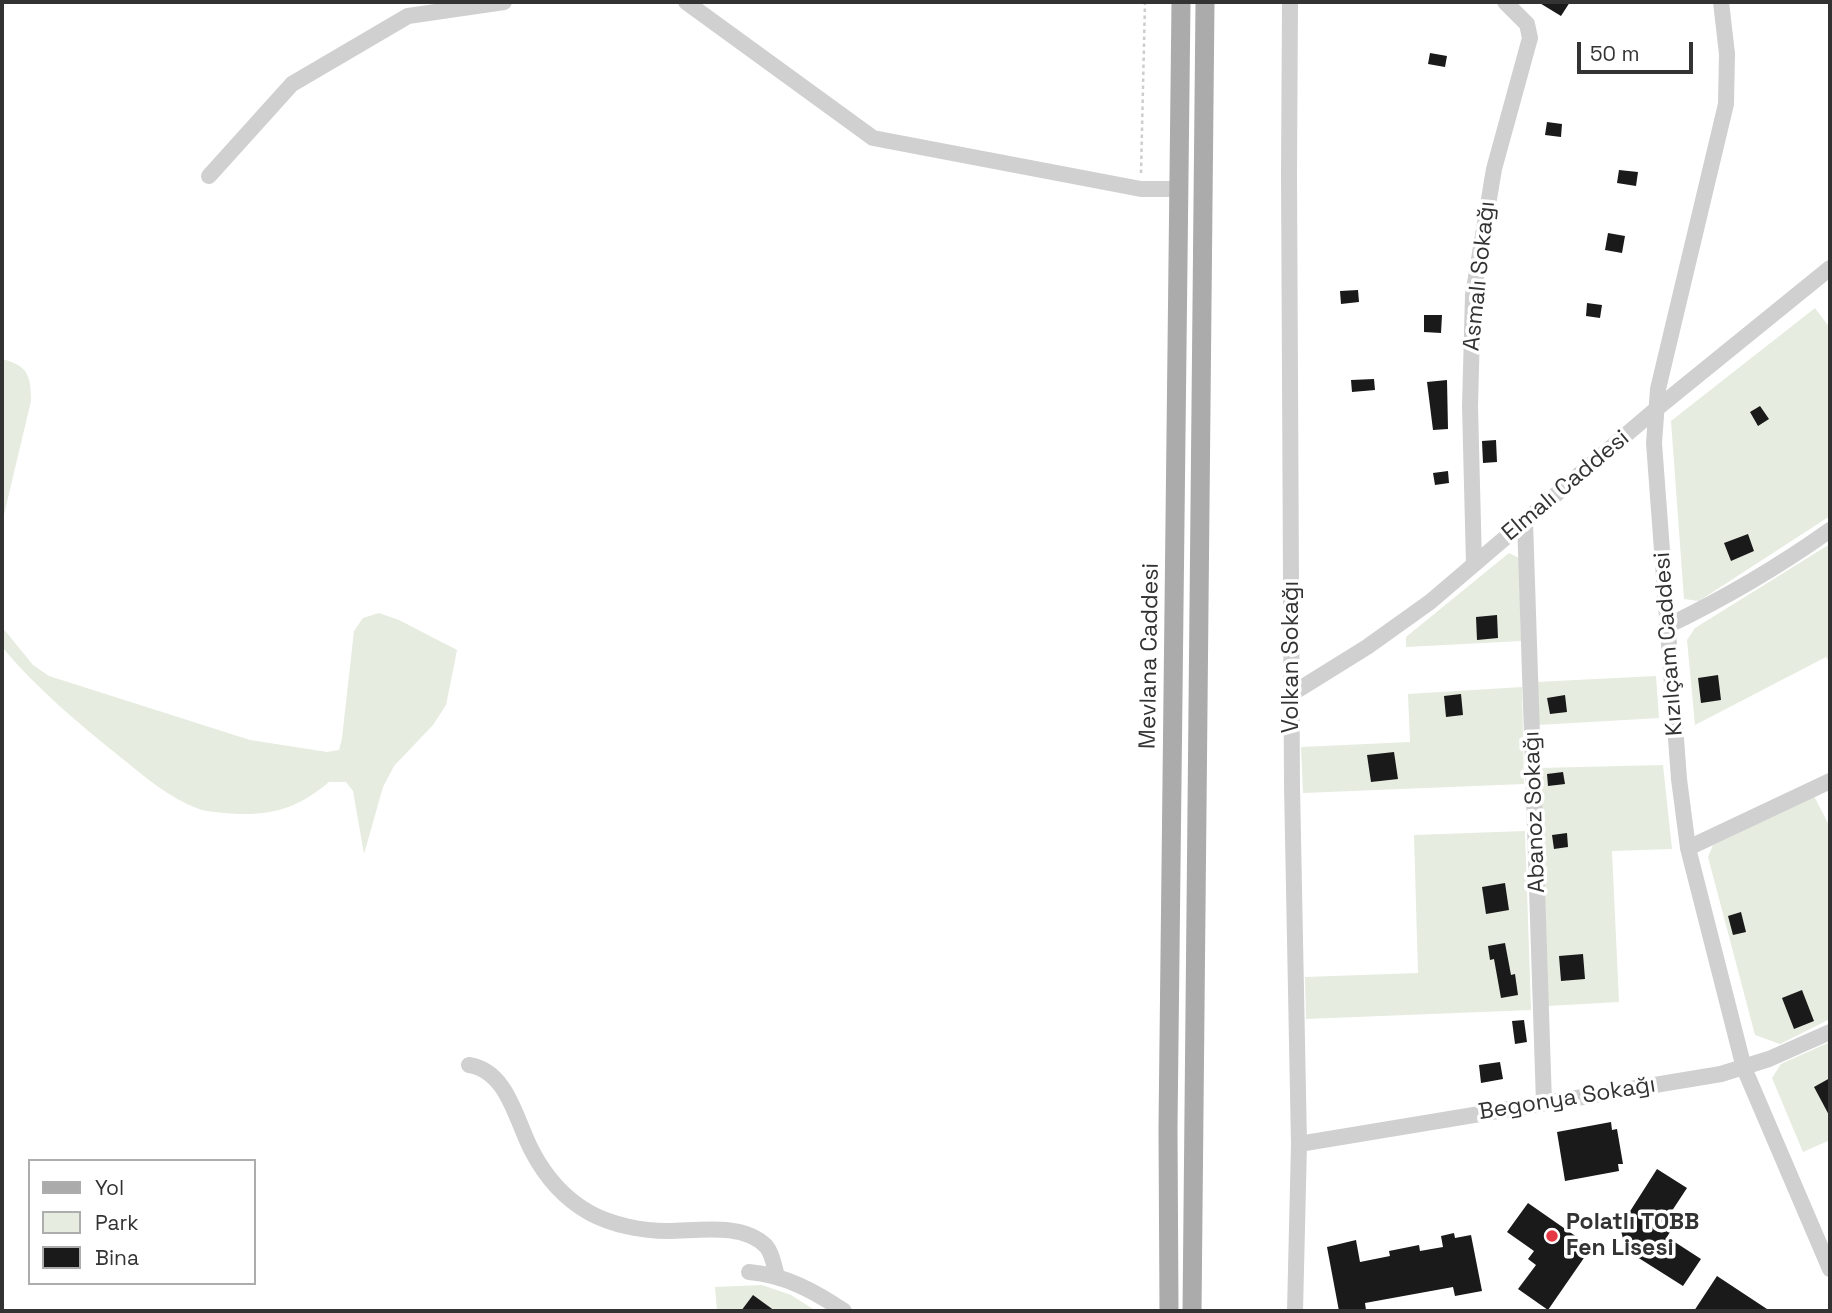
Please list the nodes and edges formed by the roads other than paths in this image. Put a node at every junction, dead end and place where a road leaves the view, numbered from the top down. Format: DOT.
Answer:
graph roads {
  1 [pos="504,2"];
  2 [pos="686,2"];
  3 [pos="1181,2"];
  4 [pos="1205,2"];
  5 [pos="1290,2"];
  6 [pos="1505,2"];
  7 [pos="1721,2"];
  8 [pos="209,176"];
  9 [pos="1178,189"];
  10 [pos="1830,268"];
  11 [pos="1655,410"];
  12 [pos="1525,521"];
  13 [pos="1830,530"];
  14 [pos="1474,564"];
  15 [pos="1667,626"];
  16 [pos="1293,693"];
  17 [pos="1830,781"];
  18 [pos="1688,848"];
  19 [pos="1830,1032"];
  20 [pos="469,1065"];
  21 [pos="1744,1068"];
  22 [pos="1544,1103"];
  23 [pos="1298,1144"];
  24 [pos="1826,1246"];
  25 [pos="1830,1269"];
  26 [pos="749,1272"];
  27 [pos="777,1276"];
  28 [pos="844,1311"];
  29 [pos="1169,1311"];
  30 [pos="1192,1311"];
  31 [pos="1295,1311"];
  1 -- 8 [label="street"];
  2 -- 9 [label="street"];
  3 -- 9 [label="main road, Mevlana Caddesi"];
  4 -- 30 [label="main road, Mevlana Caddesi"];
  5 -- 16 [label="street, Volkan Sokağı"];
  6 -- 14 [label="street, Asmalı Sokağı"];
  7 -- 11 [label="street, Kızılçam Caddesi"];
  9 -- 29 [label="main road, Mevlana Caddesi"];
  10 -- 11 [label="street, Elmalı Caddesi"];
  11 -- 12 [label="street, Elmalı Caddesi"];
  11 -- 15 [label="street, Kızılçam Caddesi"];
  12 -- 14 [label="street, Elmalı Caddesi"];
  12 -- 22 [label="street, Abanoz Sokağı"];
  13 -- 15 [label="street"];
  14 -- 16 [label="street, Elmalı Caddesi"];
  15 -- 18 [label="street, Kızılçam Caddesi"];
  16 -- 23 [label="street, Volkan Sokağı"];
  17 -- 18 [label="street"];
  18 -- 21 [label="street, Kızılçam Caddesi"];
  19 -- 21 [label="street, Begonya Sokağı"];
  20 -- 27 [label="street"];
  21 -- 22 [label="street, Begonya Sokağı"];
  21 -- 24 [label="street, Kızılçam Caddesi"];
  22 -- 23 [label="street, Begonya Sokağı"];
  23 -- 31 [label="street, Volkan Sokağı"];
  24 -- 25 [label="street, Kızılçam Caddesi"];
  26 -- 27 [label="street"];
  27 -- 28 [label="street"];
}
